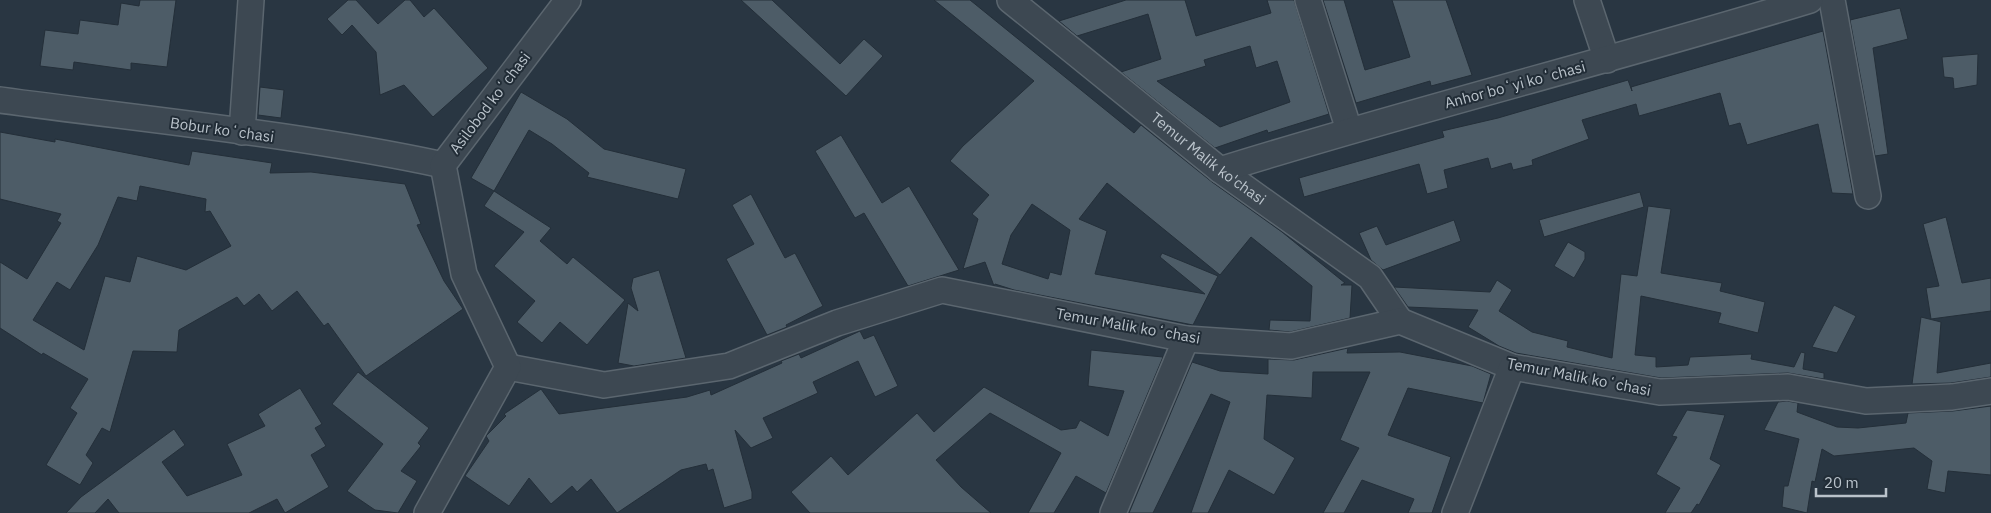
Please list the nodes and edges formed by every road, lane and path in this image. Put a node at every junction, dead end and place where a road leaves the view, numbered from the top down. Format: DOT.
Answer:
graph roads {
  1 [pos="251,0"];
  2 [pos="568,0"];
  3 [pos="1010,0"];
  4 [pos="1308,0"];
  5 [pos="1587,0"];
  6 [pos="1810,0"];
  7 [pos="1832,0"];
  8 [pos="1607,60"];
  9 [pos="0,100"];
  10 [pos="1349,130"];
  11 [pos="242,132"];
  12 [pos="443,165"];
  13 [pos="1220,170"];
  14 [pos="1868,196"];
  15 [pos="1400,321"];
  16 [pos="1186,339"];
  17 [pos="508,366"];
  18 [pos="1512,367"];
  19 [pos="1991,391"];
  20 [pos="427,513"];
  21 [pos="1113,513"];
  22 [pos="1454,513"];
  1 -- 11 [label="street"];
  2 -- 12 [label="street, Asilobod koʻchasi"];
  3 -- 13 [label="street, Temur Malik ko'chasi"];
  4 -- 10 [label="street"];
  5 -- 8 [label="street"];
  6 -- 8 [label="street, Anhor boʻyi koʻchasi"];
  7 -- 14 [label="street"];
  8 -- 10 [label="street, Anhor boʻyi koʻchasi"];
  9 -- 11 [label="street, Bobur koʻchasi"];
  10 -- 13 [label="street, Anhor boʻyi koʻchasi"];
  11 -- 12 [label="street, Bobur koʻchasi"];
  12 -- 17 [label="street, Asilobod koʻchasi"];
  13 -- 15 [label="street, Temur Malik ko'chasi"];
  15 -- 16 [label="street, Temur Malik koʻchasi"];
  15 -- 18 [label="street, Temur Malik koʻchasi"];
  16 -- 17 [label="street, Temur Malik koʻchasi"];
  16 -- 21 [label="street"];
  17 -- 20 [label="street"];
  18 -- 19 [label="street, Temur Malik koʻchasi"];
  18 -- 22 [label="street"];
}
